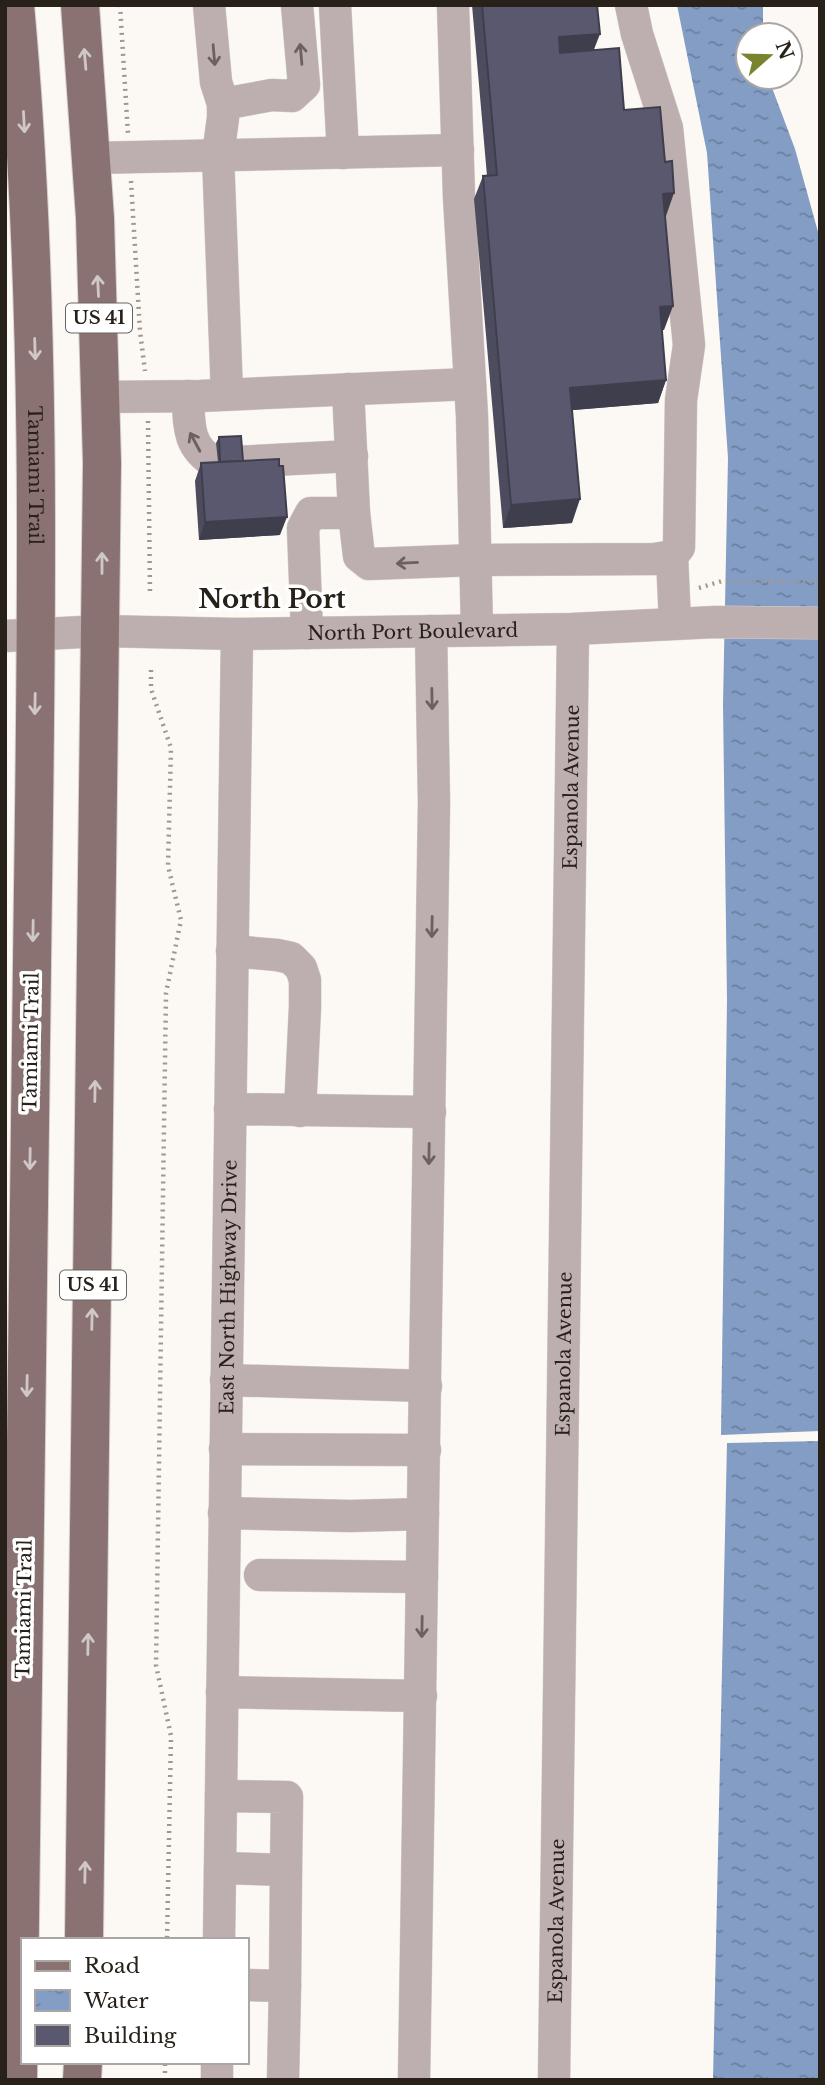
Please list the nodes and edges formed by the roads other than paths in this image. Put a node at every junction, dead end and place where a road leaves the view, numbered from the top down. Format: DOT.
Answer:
graph roads {
  1 [pos="15,5"];
  2 [pos="80,5"];
  3 [pos="209,5"];
  4 [pos="297,5"];
  5 [pos="335,5"];
  6 [pos="453,5"];
  7 [pos="631,5"];
  8 [pos="223,104"];
  9 [pos="458,150"];
  10 [pos="343,153"];
  11 [pos="218,155"];
  12 [pos="91,158"];
  13 [pos="470,384"];
  14 [pos="348,390"];
  15 [pos="227,394"];
  16 [pos="188,396"];
  17 [pos="101,397"];
  18 [pos="352,456"];
  19 [pos="354,513"];
  20 [pos="672,556"];
  21 [pos="475,560"];
  22 [pos="675,623"];
  23 [pos="820,623"];
  24 [pos="573,629"];
  25 [pos="477,630"];
  26 [pos="101,631"];
  27 [pos="432,631"];
  28 [pos="307,632"];
  29 [pos="237,634"];
  30 [pos="21,636"];
  31 [pos="232,951"];
  32 [pos="230,1109"];
  33 [pos="300,1111"];
  34 [pos="430,1112"];
  35 [pos="226,1380"];
  36 [pos="425,1386"];
  37 [pos="225,1449"];
  38 [pos="425,1450"];
  39 [pos="224,1513"];
  40 [pos="424,1514"];
  41 [pos="260,1575"];
  42 [pos="422,1577"];
  43 [pos="222,1692"];
  44 [pos="421,1696"];
  45 [pos="221,1796"];
  46 [pos="220,1868"];
  47 [pos="286,1870"];
  48 [pos="84,1938"];
  49 [pos="219,1938"];
  50 [pos="248,1985"];
  51 [pos="285,1986"];
  52 [pos="18,2080"];
  53 [pos="283,2080"];
  54 [pos="414,2080"];
  55 [pos="554,2080"];
  1 -- 30 [label="main road, Tamiami Trail, one-way"];
  12 -- 2 [label="main road, US 41, one-way"];
  3 -- 8 [label="street, one-way"];
  8 -- 4 [label="street, one-way"];
  5 -- 10 [label="street"];
  6 -- 9 [label="street"];
  7 -- 20 [label="street"];
  8 -- 11 [label="street"];
  9 -- 10 [label="street"];
  9 -- 13 [label="street"];
  10 -- 11 [label="street"];
  11 -- 12 [label="street"];
  11 -- 15 [label="street"];
  17 -- 12 [label="main road, US 41, one-way"];
  13 -- 14 [label="street"];
  13 -- 21 [label="street"];
  14 -- 15 [label="street"];
  14 -- 18 [label="street"];
  15 -- 16 [label="street"];
  16 -- 17 [label="street"];
  18 -- 16 [label="street, one-way"];
  26 -- 17 [label="main road, US 41, one-way"];
  18 -- 19 [label="street"];
  21 -- 19 [label="street, one-way"];
  19 -- 28 [label="street"];
  20 -- 21 [label="street"];
  20 -- 22 [label="street"];
  21 -- 25 [label="street"];
  22 -- 23 [label="street, North Port Boulevard"];
  22 -- 24 [label="street, North Port Boulevard"];
  24 -- 25 [label="street, North Port Boulevard"];
  24 -- 55 [label="street, Espanola Avenue"];
  25 -- 27 [label="street, North Port Boulevard"];
  26 -- 29 [label="street, North Port Boulevard"];
  26 -- 30 [label="street, North Port Boulevard"];
  48 -- 26 [label="main road, US 41, one-way"];
  27 -- 28 [label="street, North Port Boulevard"];
  27 -- 34 [label="street, one-way"];
  28 -- 29 [label="street, North Port Boulevard"];
  29 -- 31 [label="street, East North Highway Drive"];
  30 -- 52 [label="main road, Tamiami Trail, one-way"];
  31 -- 32 [label="street, East North Highway Drive"];
  31 -- 33 [label="street"];
  32 -- 33 [label="street"];
  32 -- 35 [label="street, East North Highway Drive"];
  33 -- 34 [label="street"];
  34 -- 36 [label="street, one-way"];
  35 -- 36 [label="street"];
  35 -- 37 [label="street, East North Highway Drive"];
  36 -- 38 [label="street"];
  37 -- 38 [label="street"];
  37 -- 39 [label="street, East North Highway Drive"];
  38 -- 40 [label="street"];
  39 -- 40 [label="street"];
  39 -- 43 [label="street, East North Highway Drive"];
  40 -- 42 [label="street"];
  41 -- 42 [label="street"];
  42 -- 44 [label="street, one-way"];
  43 -- 44 [label="street"];
  43 -- 45 [label="street, East North Highway Drive"];
  44 -- 54 [label="street"];
  45 -- 46 [label="street, East North Highway Drive"];
  45 -- 47 [label="street"];
  46 -- 47 [label="street"];
  46 -- 49 [label="street, East North Highway Drive"];
  47 -- 51 [label="street"];
  50 -- 51 [label="street"];
  51 -- 53 [label="street"];
}
